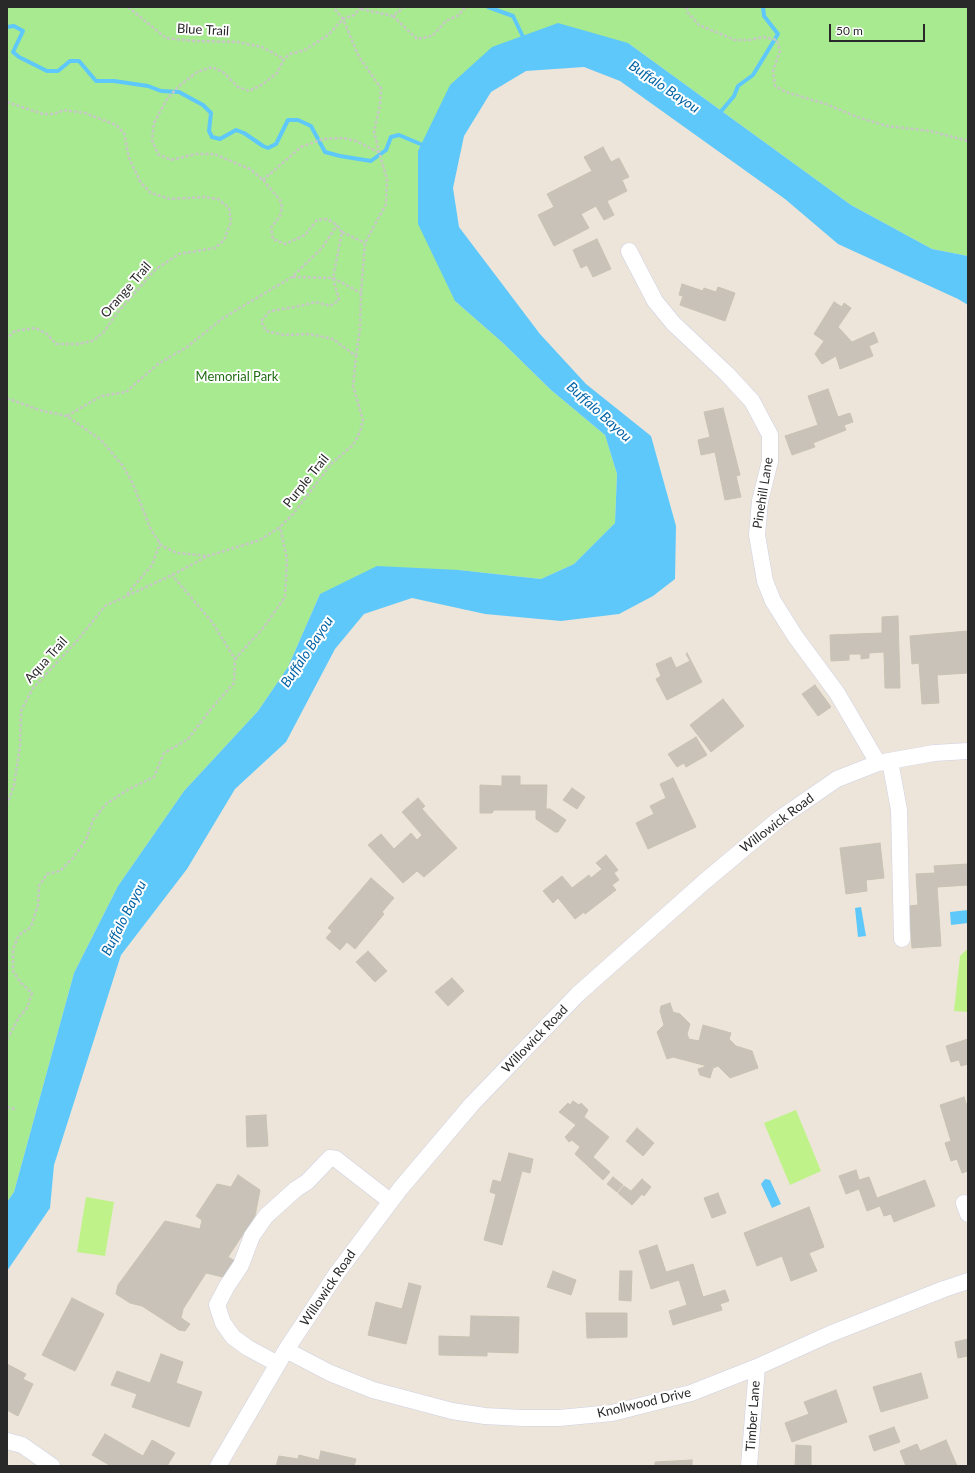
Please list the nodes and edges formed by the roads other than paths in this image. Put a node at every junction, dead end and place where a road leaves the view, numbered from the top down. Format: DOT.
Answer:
graph roads {
  1 [pos="629,251"];
  2 [pos="968,751"];
  3 [pos="884,762"];
  4 [pos="902,939"];
  5 [pos="390,1202"];
  6 [pos="968,1281"];
  7 [pos="286,1350"];
  8 [pos="278,1364"];
  9 [pos="757,1367"];
  10 [pos="7,1441"];
  11 [pos="52,1466"];
  12 [pos="218,1466"];
  13 [pos="749,1466"];
  1 -- 3 [label="street, Pinehill Lane"];
  2 -- 3 [label="street, Willowick Road"];
  3 -- 4 [label="street, Pinehill Lane"];
  3 -- 5 [label="street, Willowick Road"];
  5 -- 7 [label="street, Willowick Road"];
  5 -- 8 [label="street"];
  6 -- 9 [label="street, Knollwood Drive"];
  7 -- 8 [label="street, Willowick Road"];
  7 -- 9 [label="street, Knollwood Drive"];
  8 -- 12 [label="street, Willowick Road"];
  9 -- 13 [label="street, Timber Lane"];
  10 -- 11 [label="street"];
}
